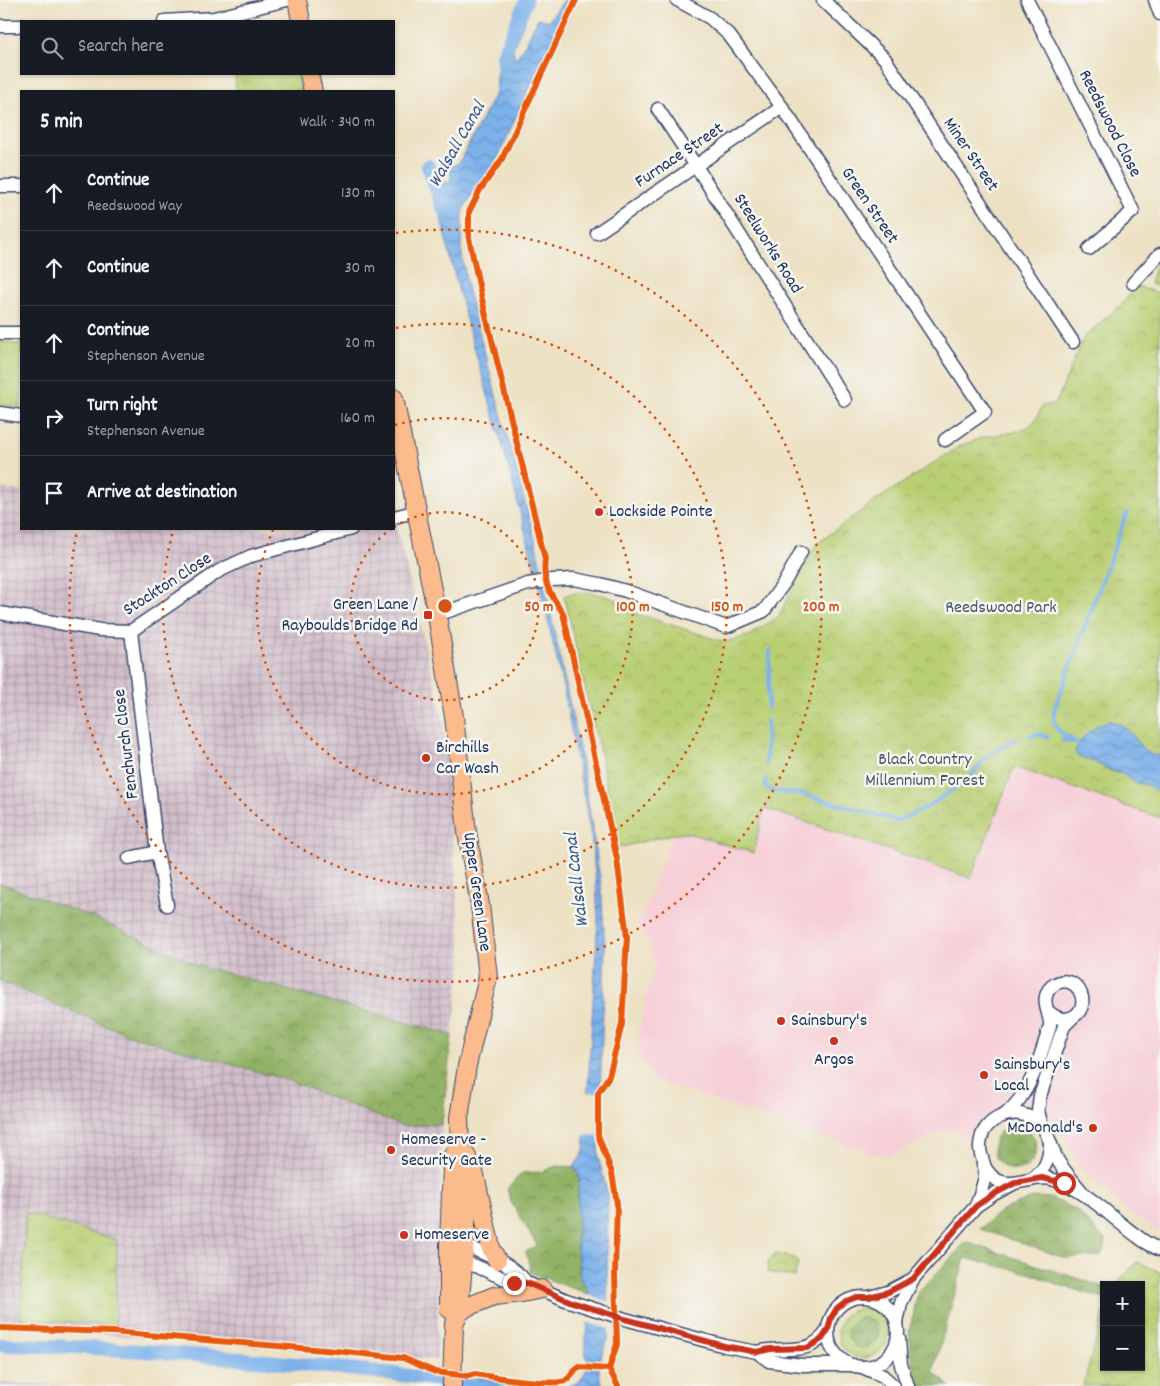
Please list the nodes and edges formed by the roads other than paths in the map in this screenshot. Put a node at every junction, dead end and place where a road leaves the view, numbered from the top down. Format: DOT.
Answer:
graph roads {
  1 [pos="287,0"];
  2 [pos="297,0"];
  3 [pos="677,0"];
  4 [pos="823,0"];
  5 [pos="1027,0"];
  6 [pos="1154,0"];
  7 [pos="1160,14"];
  8 [pos="181,20"];
  9 [pos="300,20"];
  10 [pos="0,26"];
  11 [pos="20,26"];
  12 [pos="309,75"];
  13 [pos="313,90"];
  14 [pos="782,107"];
  15 [pos="658,109"];
  16 [pos="696,166"];
  17 [pos="0,186"];
  18 [pos="20,186"];
  19 [pos="597,233"];
  20 [pos="1089,249"];
  21 [pos="1160,254"];
  22 [pos="1133,283"];
  23 [pos="0,332"];
  24 [pos="20,333"];
  25 [pos="1073,342"];
  26 [pos="845,400"];
  27 [pos="395,403"];
  28 [pos="0,413"];
  29 [pos="20,416"];
  30 [pos="945,440"];
  31 [pos="418,511"];
  32 [pos="395,517"];
  33 [pos="347,530"];
  34 [pos="802,552"];
  35 [pos="0,614"];
  36 [pos="437,615"];
  37 [pos="131,631"];
  38 [pos="157,852"];
  39 [pos="129,858"];
  40 [pos="167,905"];
  41 [pos="1049,1012"];
  42 [pos="1072,1018"];
  43 [pos="1006,1114"];
  44 [pos="1042,1126"];
  45 [pos="1050,1144"];
  46 [pos="460,1147"];
  47 [pos="982,1161"];
  48 [pos="468,1166"];
  49 [pos="1029,1181"];
  50 [pos="1015,1183"];
  51 [pos="1082,1192"];
  52 [pos="972,1211"];
  53 [pos="1160,1250"];
  54 [pos="456,1253"];
  55 [pos="497,1260"];
  56 [pos="913,1279"];
  57 [pos="535,1286"];
  58 [pos="869,1297"];
  59 [pos="456,1319"];
  60 [pos="898,1327"];
  61 [pos="828,1330"];
  62 [pos="757,1352"];
  63 [pos="857,1366"];
  64 [pos="452,1386"];
  65 [pos="894,1386"];
  66 [pos="908,1386"];
  1 -- 8 [label="street"];
  2 -- 9 [label="highway"];
  3 -- 14 [label="street, Green Street"];
  4 -- 25 [label="street, Miner Street"];
  5 -- 20 [label="street, Reedswood Close"];
  6 -- 7 [label="street"];
  10 -- 11 [label="street"];
  12 -- 13 [label="highway"];
  14 -- 16 [label="street, Furnace Street"];
  14 -- 30 [label="street, Green Street"];
  15 -- 16 [label="street, Steelworks Road"];
  16 -- 19 [label="street, Furnace Street"];
  16 -- 26 [label="street, Steelworks Road"];
  17 -- 18 [label="street"];
  21 -- 22 [label="street"];
  23 -- 24 [label="street"];
  27 -- 31 [label="highway, Upper Green Lane"];
  28 -- 29 [label="street"];
  31 -- 32 [label="street"];
  31 -- 36 [label="highway, Upper Green Lane"];
  33 -- 37 [label="street, Stockton Close"];
  34 -- 36 [label="street"];
  35 -- 37 [label="street, Stockton Close"];
  36 -- 46 [label="highway, Upper Green Lane"];
  37 -- 38 [label="street, Fenchurch Close"];
  38 -- 39 [label="street"];
  38 -- 40 [label="street, Fenchurch Close"];
  41 -- 42 [label="street"];
  41 -- 42 [label="street"];
  41 -- 43 [label="street"];
  42 -- 44 [label="street"];
  43 -- 44 [label="street"];
  43 -- 47 [label="street"];
  44 -- 45 [label="street"];
  45 -- 49 [label="street"];
  45 -- 51 [label="street"];
  46 -- 48 [label="highway"];
  46 -- 54 [label="highway"];
  47 -- 50 [label="street"];
  47 -- 52 [label="street"];
  48 -- 54 [label="highway"];
  48 -- 55 [label="highway"];
  49 -- 50 [label="street"];
  49 -- 51 [label="street"];
  50 -- 52 [label="street"];
  51 -- 53 [label="street"];
  52 -- 56 [label="street"];
  54 -- 55 [label="street"];
  54 -- 57 [label="street"];
  54 -- 59 [label="highway"];
  55 -- 57 [label="street"];
  56 -- 58 [label="street"];
  56 -- 60 [label="street"];
  57 -- 59 [label="highway"];
  57 -- 62 [label="street"];
  58 -- 60 [label="street"];
  58 -- 61 [label="street"];
  59 -- 64 [label="highway"];
  60 -- 63 [label="street"];
  60 -- 66 [label="street"];
  61 -- 62 [label="street"];
  61 -- 63 [label="street"];
  62 -- 63 [label="street"];
  63 -- 65 [label="street"];
}
